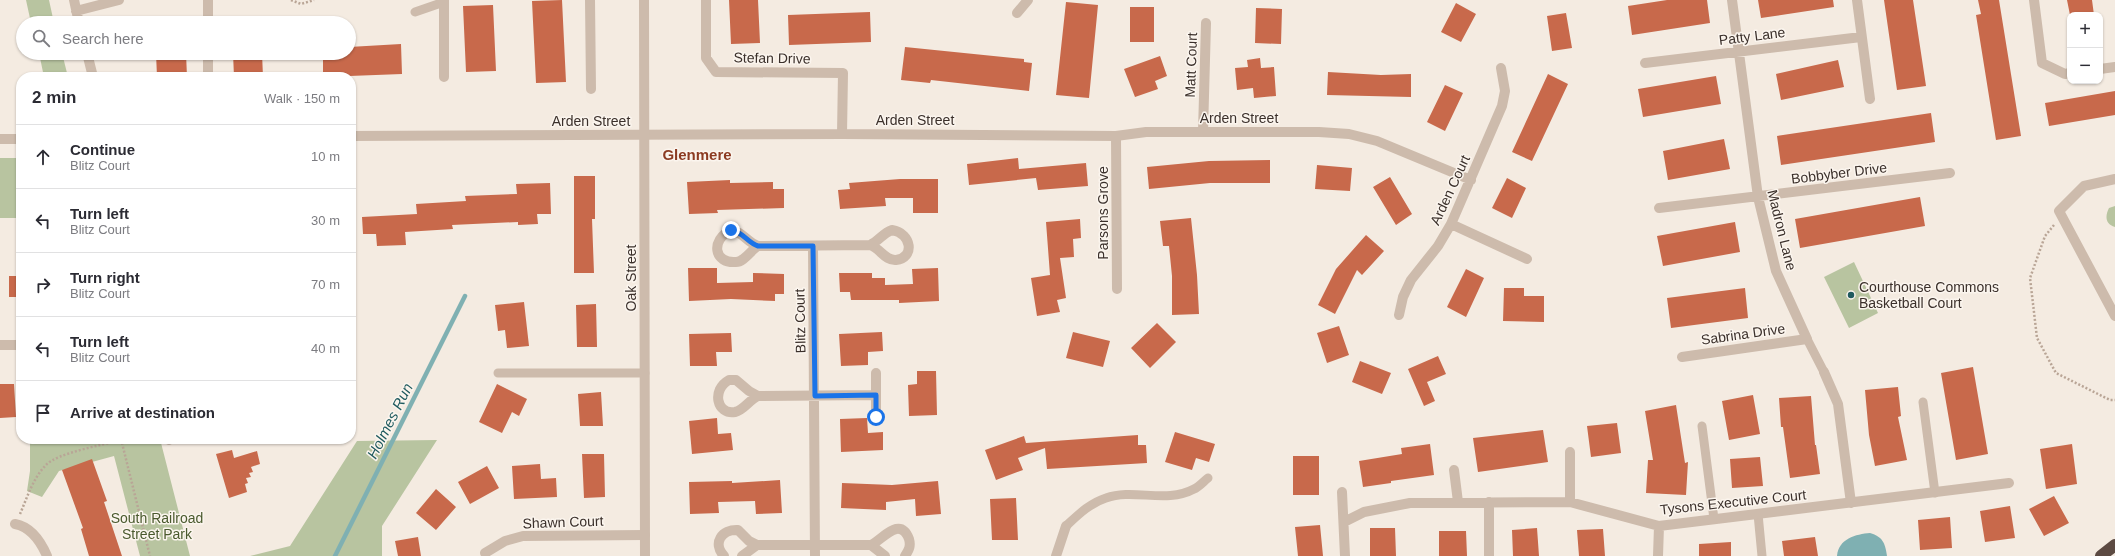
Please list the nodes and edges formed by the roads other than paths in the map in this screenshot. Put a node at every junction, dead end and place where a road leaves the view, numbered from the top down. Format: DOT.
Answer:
graph roads {
  1 [pos="74,0"];
  2 [pos="119,0"];
  3 [pos="208,0"];
  4 [pos="590,0"];
  5 [pos="644,0"];
  6 [pos="706,0"];
  7 [pos="1028,0"];
  8 [pos="1732,0"];
  9 [pos="1857,0"];
  10 [pos="2034,0"];
  11 [pos="444,1"];
  12 [pos="76,11"];
  13 [pos="415,12"];
  14 [pos="1017,13"];
  15 [pos="77,16"];
  16 [pos="208,16"];
  17 [pos="1206,23"];
  18 [pos="1861,37"];
  19 [pos="1739,52"];
  20 [pos="89,60"];
  21 [pos="208,60"];
  22 [pos="1645,63"];
  23 [pos="2115,66"];
  24 [pos="1501,68"];
  25 [pos="2103,68"];
  26 [pos="92,72"];
  27 [pos="208,72"];
  28 [pos="2067,74"];
  29 [pos="444,78"];
  30 [pos="591,89"];
  31 [pos="1870,99"];
  32 [pos="1203,132"];
  33 [pos="842,134"];
  34 [pos="645,135"];
  35 [pos="356,136"];
  36 [pos="1116,136"];
  37 [pos="0,139"];
  38 [pos="16,139"];
  39 [pos="1950,173"];
  40 [pos="2115,179"];
  41 [pos="1470,180"];
  42 [pos="1758,197"];
  43 [pos="1659,208"];
  44 [pos="1451,224"];
  45 [pos="870,245"];
  46 [pos="758,246"];
  47 [pos="813,246"];
  48 [pos="1527,259"];
  49 [pos="1117,289"];
  50 [pos="1399,315"];
  51 [pos="2115,316"];
  52 [pos="1807,339"];
  53 [pos="0,345"];
  54 [pos="16,345"];
  55 [pos="1682,357"];
  56 [pos="1824,372"];
  57 [pos="498,373"];
  58 [pos="645,373"];
  59 [pos="876,373"];
  60 [pos="876,395"];
  61 [pos="758,396"];
  62 [pos="815,396"];
  63 [pos="1923,402"];
  64 [pos="876,417"];
  65 [pos="1702,426"];
  66 [pos="1570,452"];
  67 [pos="1454,470"];
  68 [pos="1208,478"];
  69 [pos="2010,483"];
  70 [pos="1342,492"];
  71 [pos="1935,493"];
  72 [pos="1458,502"];
  73 [pos="1488,502"];
  74 [pos="1570,502"];
  75 [pos="1851,503"];
  76 [pos="1758,514"];
  77 [pos="1714,519"];
  78 [pos="1344,522"];
  79 [pos="15,524"];
  80 [pos="1066,526"];
  81 [pos="1659,526"];
  82 [pos="645,535"];
  83 [pos="757,545"];
  84 [pos="815,545"];
  85 [pos="871,545"];
  86 [pos="2115,545"];
  87 [pos="485,553"];
  88 [pos="47,556"];
  89 [pos="645,556"];
  90 [pos="724,556"];
  91 [pos="742,556"];
  92 [pos="815,556"];
  93 [pos="885,556"];
  94 [pos="905,556"];
  95 [pos="1056,556"];
  96 [pos="1345,556"];
  97 [pos="1488,556"];
  98 [pos="1658,556"];
  99 [pos="1762,556"];
  100 [pos="2101,556"];
  1 -- 12 [label="street"];
  2 -- 12 [label="street"];
  3 -- 16 [label="street"];
  4 -- 30 [label="street"];
  5 -- 34 [label="street, Oak Street"];
  6 -- 33 [label="street, Stefan Drive"];
  7 -- 14 [label="street"];
  8 -- 19 [label="street, Madron Lane"];
  9 -- 18 [label="street"];
  10 -- 28 [label="street"];
  11 -- 13 [label="lane"];
  11 -- 29 [label="street"];
  12 -- 15 [label="street"];
  17 -- 32 [label="street, Matt Court"];
  18 -- 19 [label="street, Patty Lane"];
  18 -- 31 [label="street"];
  19 -- 22 [label="street, Patty Lane"];
  19 -- 42 [label="street, Madron Lane"];
  20 -- 26 [label="street"];
  21 -- 27 [label="street"];
  23 -- 25 [label="street"];
  24 -- 41 [label="street, Arden Court"];
  32 -- 36 [label="street, Arden Street"];
  32 -- 41 [label="street, Arden Street"];
  33 -- 34 [label="street, Arden Street"];
  33 -- 36 [label="street, Arden Street"];
  34 -- 35 [label="street, Arden Street"];
  34 -- 58 [label="street, Oak Street"];
  36 -- 49 [label="street, Parsons Grove"];
  37 -- 38 [label="street"];
  39 -- 42 [label="street, Bobbyber Drive"];
  40 -- 51 [label="street"];
  41 -- 44 [label="street, Arden Court"];
  42 -- 43 [label="street, Bobbyber Drive"];
  42 -- 52 [label="street, Madron Lane"];
  44 -- 48 [label="street"];
  44 -- 50 [label="street, Arden Court"];
  45 -- 47 [label="street"];
  46 -- 47 [label="street"];
  47 -- 62 [label="street, Blitz Court"];
  52 -- 55 [label="street, Sabrina Drive"];
  52 -- 56 [label="lane, Madron Lane"];
  53 -- 54 [label="street"];
  56 -- 75 [label="street, Madron Lane"];
  57 -- 58 [label="lane"];
  58 -- 82 [label="street, Oak Street"];
  59 -- 60 [label="street"];
  60 -- 62 [label="street"];
  60 -- 64 [label="street"];
  61 -- 62 [label="street"];
  62 -- 84 [label="street, Blitz Court"];
  63 -- 71 [label="lane"];
  65 -- 77 [label="lane"];
  66 -- 74 [label="street"];
  67 -- 72 [label="street"];
  68 -- 80 [label="lane"];
  69 -- 71 [label="street, Tysons Executive Court"];
  70 -- 78 [label="street"];
  71 -- 75 [label="street, Tysons Executive Court"];
  72 -- 73 [label="street, Tysons Executive Court"];
  72 -- 78 [label="street, Tysons Executive Court"];
  73 -- 74 [label="street, Tysons Executive Court"];
  73 -- 97 [label="street"];
  74 -- 81 [label="street, Tysons Executive Court"];
  75 -- 76 [label="street, Tysons Executive Court"];
  76 -- 77 [label="street, Tysons Executive Court"];
  76 -- 99 [label="lane"];
  77 -- 81 [label="street, Tysons Executive Court"];
  78 -- 96 [label="street"];
  79 -- 88 [label="street"];
  80 -- 95 [label="street"];
  81 -- 98 [label="street"];
  82 -- 87 [label="street, Shawn Court"];
  82 -- 89 [label="street, Oak Street"];
  83 -- 84 [label="street"];
  83 -- 90 [label="street"];
  83 -- 91 [label="street"];
  84 -- 85 [label="street"];
  84 -- 92 [label="street, Blitz Court"];
  85 -- 93 [label="street"];
  85 -- 94 [label="street"];
  86 -- 100 [label="highway"];
}
